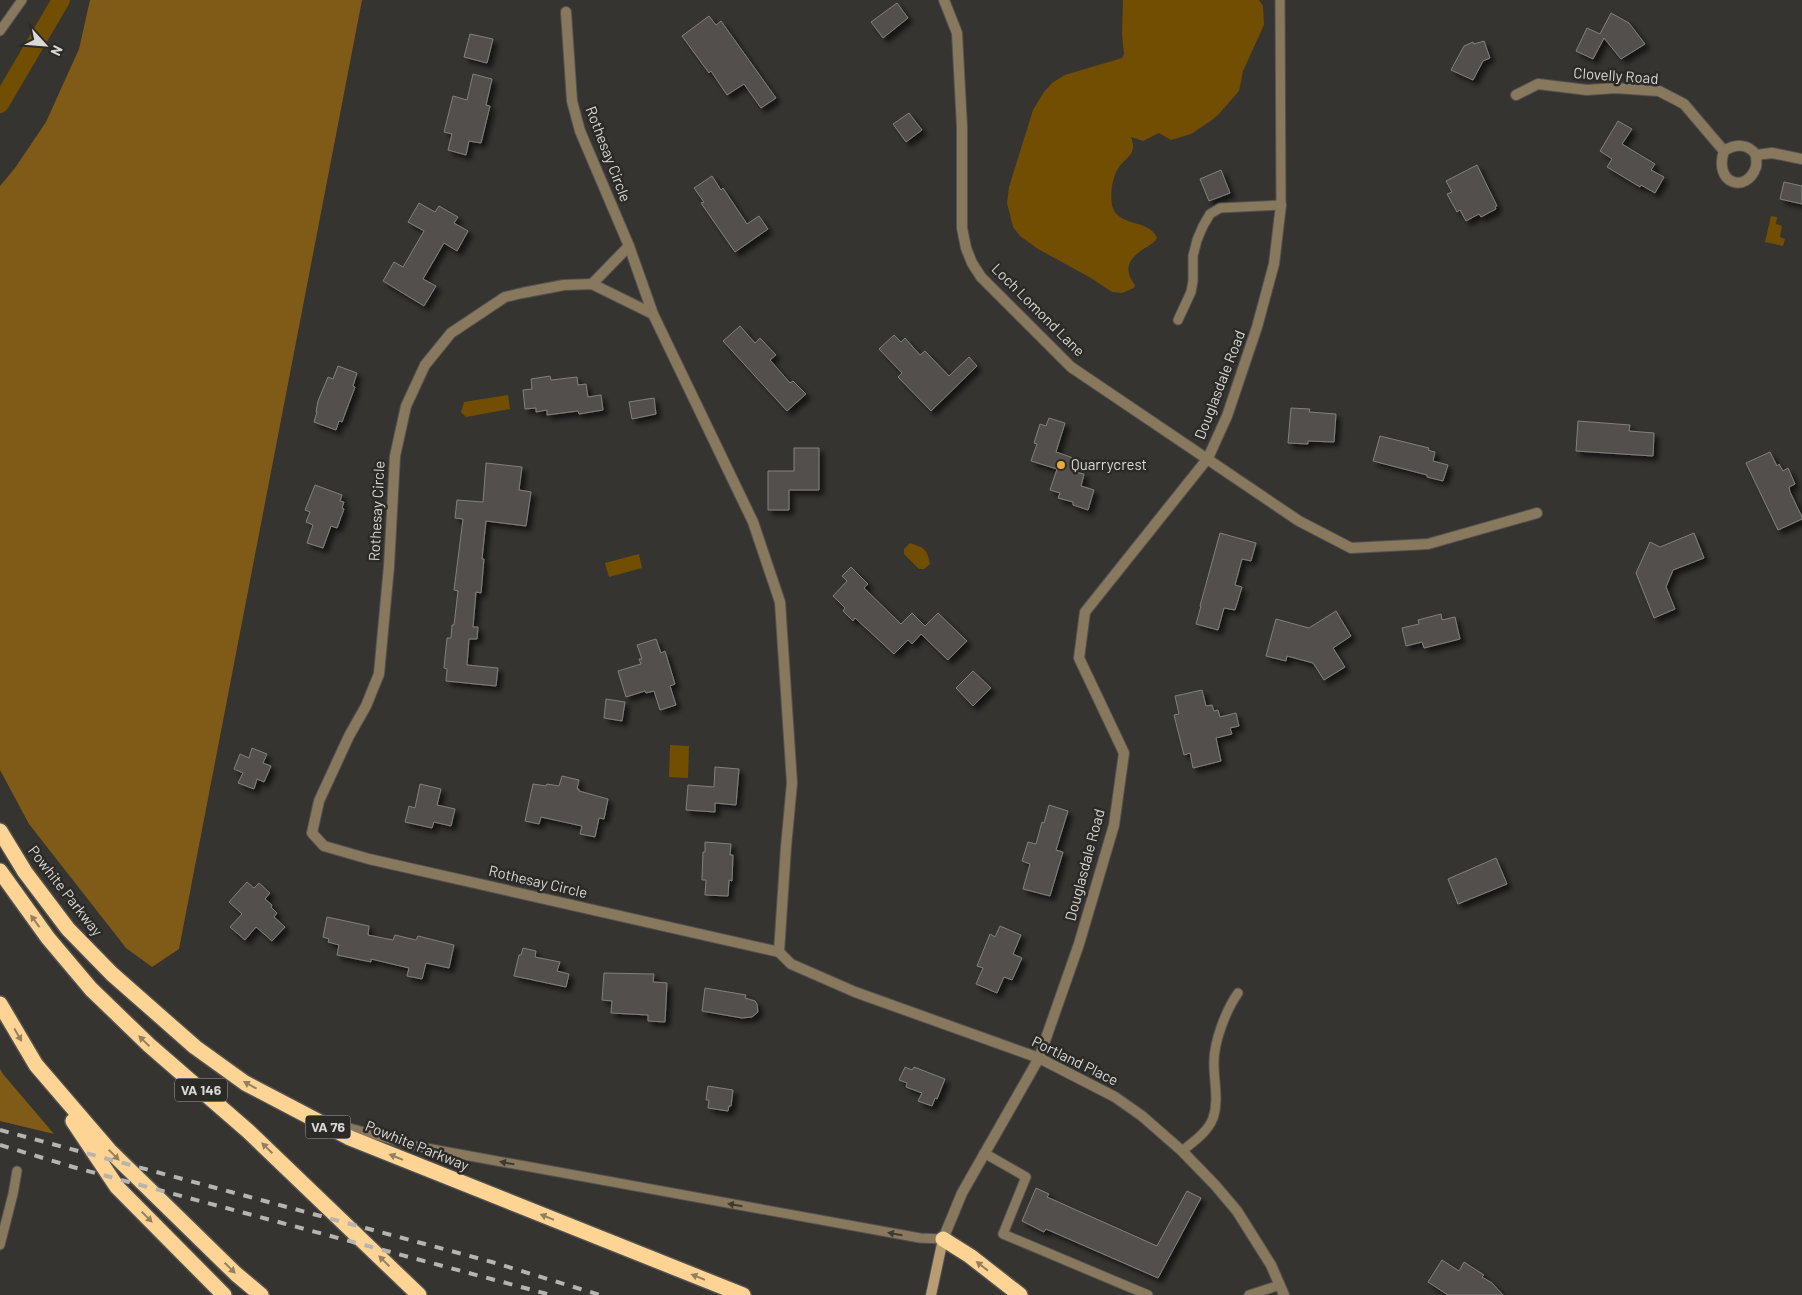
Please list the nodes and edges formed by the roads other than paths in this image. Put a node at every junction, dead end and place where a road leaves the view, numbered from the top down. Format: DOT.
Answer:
graph roads {
  1 [pos="22,0"];
  2 [pos="944,0"];
  3 [pos="1280,0"];
  4 [pos="566,12"];
  5 [pos="0,31"];
  6 [pos="1516,95"];
  7 [pos="1724,151"];
  8 [pos="1756,155"];
  9 [pos="1802,159"];
  10 [pos="1281,205"];
  11 [pos="629,246"];
  12 [pos="592,284"];
  13 [pos="652,314"];
  14 [pos="1178,320"];
  15 [pos="1208,458"];
  16 [pos="1537,513"];
  17 [pos="0,831"];
  18 [pos="0,871"];
  19 [pos="778,952"];
  20 [pos="1238,993"];
  21 [pos="0,1004"];
  22 [pos="1039,1058"];
  23 [pos="36,1065"];
  24 [pos="309,1117"];
  25 [pos="1182,1151"];
  26 [pos="984,1153"];
  27 [pos="17,1171"];
  28 [pos="944,1239"];
  29 [pos="0,1245"];
  30 [pos="1280,1285"];
  31 [pos="931,1294"];
  32 [pos="224,1295"];
  33 [pos="261,1295"];
  34 [pos="419,1295"];
  35 [pos="743,1295"];
  36 [pos="1020,1295"];
  37 [pos="1148,1295"];
  38 [pos="1249,1295"];
  39 [pos="1284,1295"];
  1 -- 5 [label="lane"];
  2 -- 15 [label="street, Loch Lomond Lane"];
  3 -- 10 [label="lane"];
  4 -- 11 [label="street, Rothesay Circle"];
  6 -- 7 [label="street, Clovelly Road"];
  7 -- 8 [label="street"];
  7 -- 8 [label="street"];
  8 -- 9 [label="street"];
  10 -- 14 [label="lane"];
  10 -- 15 [label="street, Douglasdale Road"];
  11 -- 12 [label="street"];
  11 -- 13 [label="street, Rothesay Circle"];
  12 -- 13 [label="street, Rothesay Circle"];
  12 -- 19 [label="street, Rothesay Circle"];
  13 -- 19 [label="street, Rothesay Circle"];
  15 -- 16 [label="street, Loch Lomond Lane"];
  15 -- 22 [label="street, Douglasdale Road"];
  24 -- 17 [label="highway, Powhite Parkway / VA 76, one-way"];
  34 -- 18 [label="highway, VA 146, one-way"];
  19 -- 22 [label="street, Portland Place"];
  20 -- 25 [label="lane"];
  21 -- 23 [label="highway, one-way"];
  22 -- 25 [label="street, Portland Place"];
  22 -- 26 [label="street, Douglasdale Road"];
  23 -- 32 [label="highway, one-way"];
  23 -- 33 [label="highway, one-way"];
  28 -- 24 [label="lane, one-way"];
  35 -- 24 [label="highway, Powhite Parkway / VA 76, one-way"];
  25 -- 30 [label="street, Portland Place"];
  26 -- 28 [label="street, Douglasdale Road"];
  26 -- 37 [label="lane"];
  27 -- 29 [label="lane"];
  28 -- 31 [label="street, Douglasdale Road"];
  36 -- 28 [label="highway, one-way"];
  30 -- 38 [label="lane"];
  30 -- 39 [label="street, Portland Place"];
}
